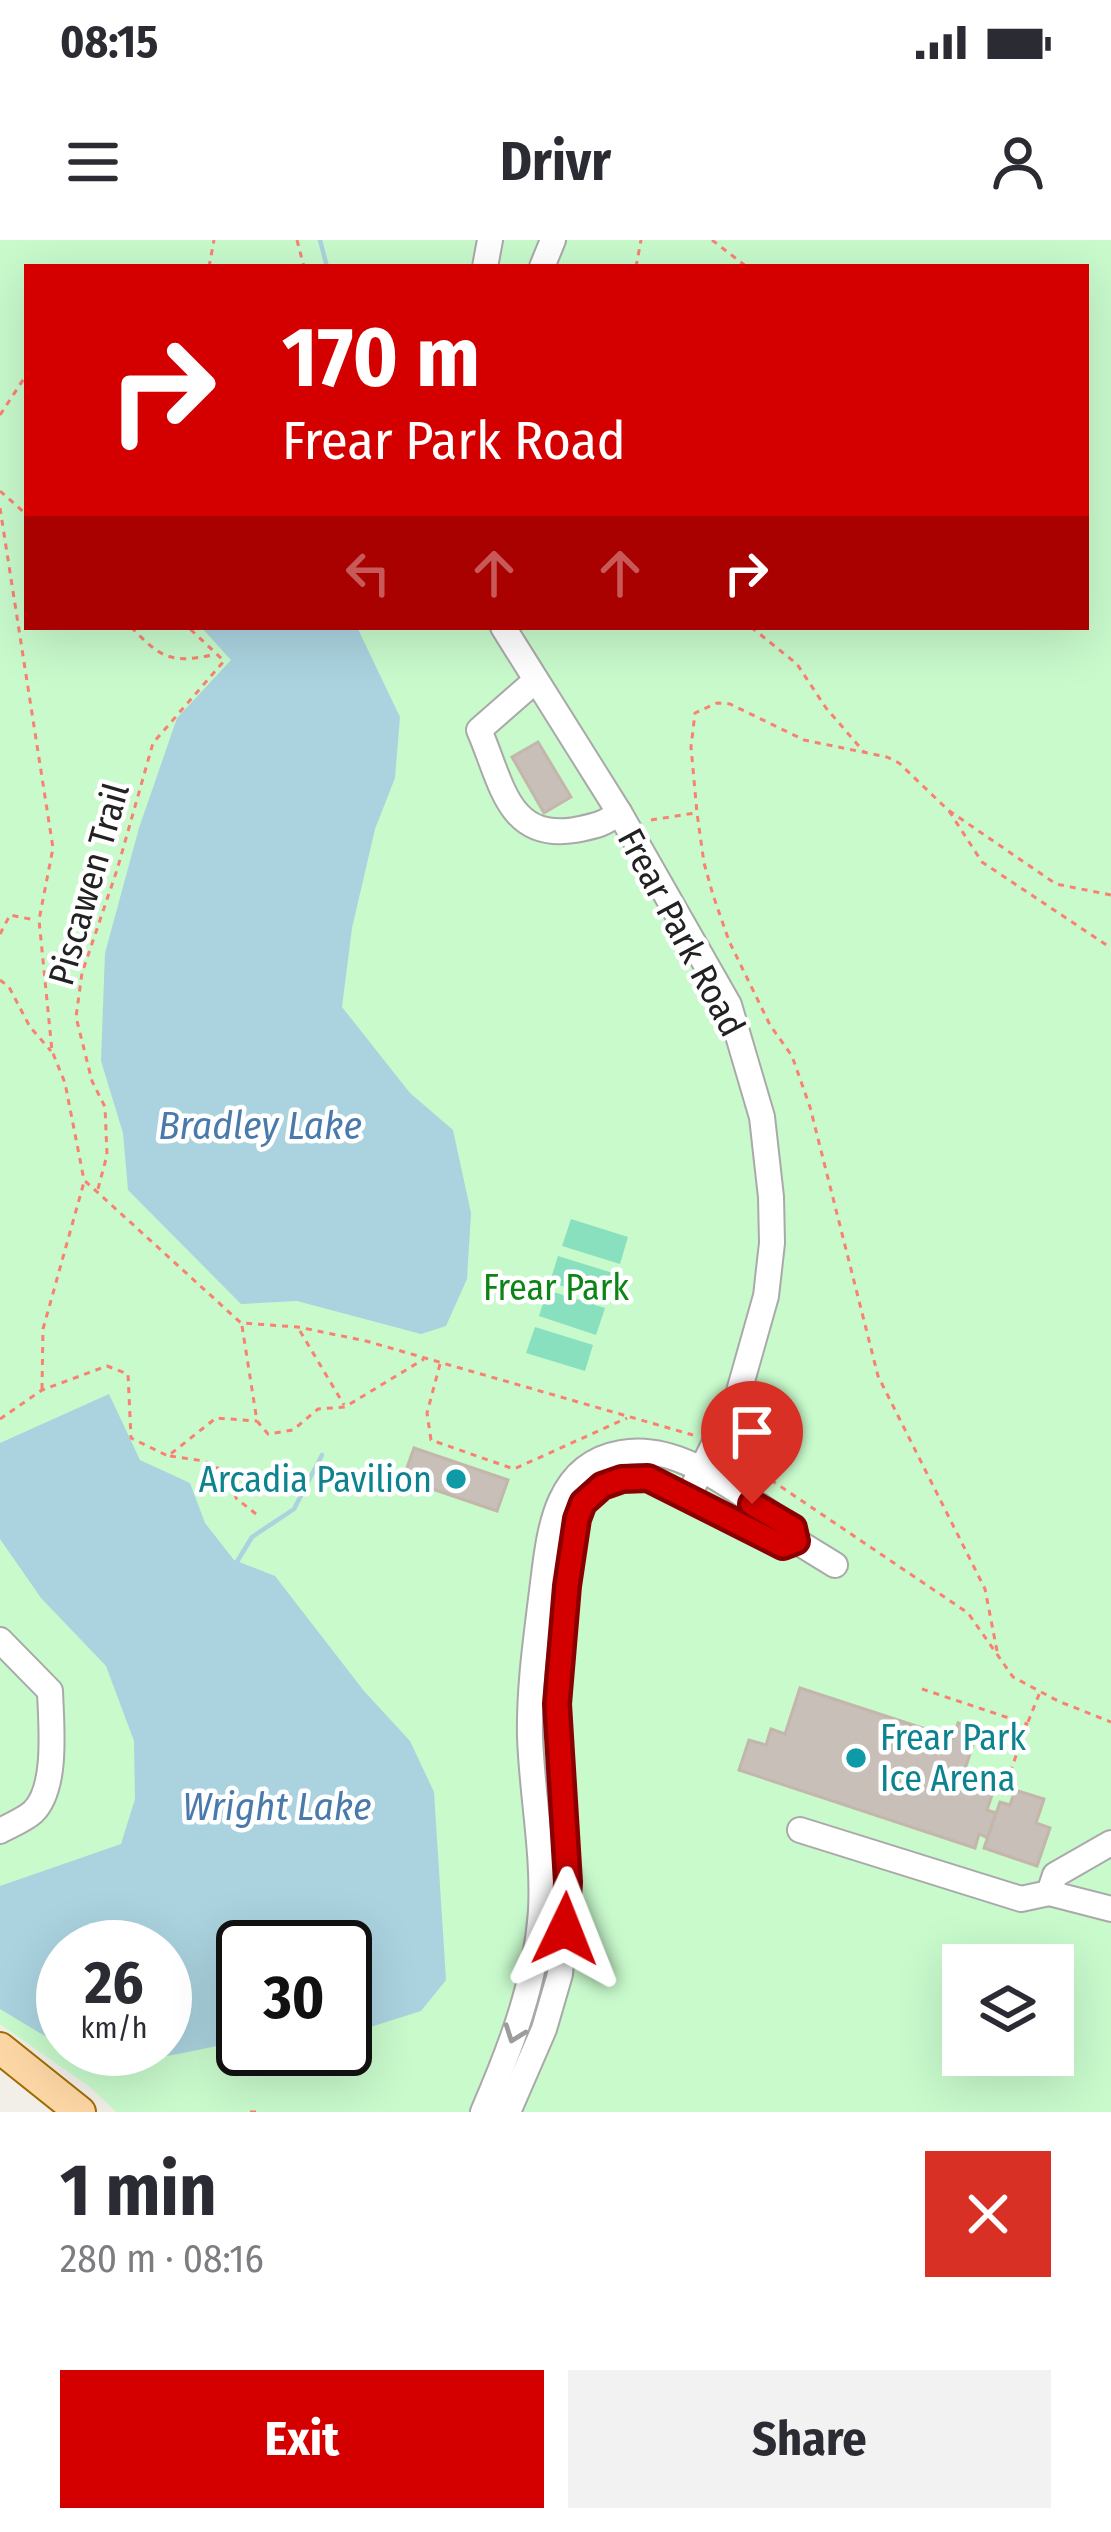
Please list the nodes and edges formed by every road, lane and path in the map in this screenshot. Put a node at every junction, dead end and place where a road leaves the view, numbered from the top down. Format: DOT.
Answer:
graph roads {
  1 [pos="712,240"];
  2 [pos="743,264"];
  3 [pos="24,379"];
  4 [pos="0,415"];
  5 [pos="0,491"];
  6 [pos="0,508"];
  7 [pos="24,512"];
  8 [pos="134,630"];
  9 [pos="191,630"];
  10 [pos="505,630"];
  11 [pos="755,630"];
  12 [pos="214,655"];
  13 [pos="535,681"];
  14 [pos="865,753"];
  15 [pos="948,810"];
  16 [pos="697,813"];
  17 [pos="627,817"];
  18 [pos="1111,895"];
  19 [pos="39,920"];
  20 [pos="0,934"];
  21 [pos="1111,948"];
  22 [pos="0,980"];
  23 [pos="52,1051"];
  24 [pos="84,1180"];
  25 [pos="97,1191"];
  26 [pos="241,1323"];
  27 [pos="298,1327"];
  28 [pos="426,1358"];
  29 [pos="441,1363"];
  30 [pos="42,1390"];
  31 [pos="345,1407"];
  32 [pos="627,1418"];
  33 [pos="0,1419"];
  34 [pos="257,1421"];
  35 [pos="701,1437"];
  36 [pos="726,1450"];
  37 [pos="168,1456"];
  38 [pos="701,1470"];
  39 [pos="688,1497"];
  40 [pos="256,1514"];
  41 [pos="796,1541"];
  42 [pos="835,1565"];
  43 [pos="0,1640"];
  44 [pos="998,1651"];
  45 [pos="922,1688"];
  46 [pos="1040,1691"];
  47 [pos="1111,1722"];
  48 [pos="1028,1724"];
  49 [pos="1002,1796"];
  50 [pos="800,1830"];
  51 [pos="0,1831"];
  52 [pos="1111,1843"];
  53 [pos="1049,1894"];
  54 [pos="1111,1909"];
  55 [pos="0,2048"];
  56 [pos="80,2112"];
  57 [pos="250,2112"];
  58 [pos="260,2112"];
  59 [pos="483,2112"];
  60 [pos="508,2112"];
  1 -- 2 [label="path"];
  3 -- 4 [label="path"];
  5 -- 7 [label="path"];
  6 -- 19 [label="path"];
  8 -- 12 [label="path"];
  9 -- 12 [label="path"];
  10 -- 13 [label="street, Frear Park Road"];
  11 -- 14 [label="path"];
  12 -- 25 [label="path, Piscawen Trail"];
  13 -- 17 [label="street, Frear Park Road"];
  13 -- 17 [label="street"];
  14 -- 15 [label="path"];
  14 -- 16 [label="path"];
  15 -- 18 [label="path"];
  15 -- 21 [label="path"];
  16 -- 17 [label="path"];
  16 -- 44 [label="path"];
  17 -- 38 [label="street, Frear Park Road"];
  19 -- 20 [label="path"];
  19 -- 23 [label="path"];
  22 -- 23 [label="path"];
  23 -- 24 [label="path"];
  24 -- 25 [label="path"];
  24 -- 30 [label="path"];
  25 -- 26 [label="path"];
  26 -- 27 [label="path"];
  26 -- 34 [label="path"];
  27 -- 28 [label="path"];
  27 -- 31 [label="path"];
  28 -- 29 [label="path"];
  28 -- 31 [label="path"];
  29 -- 32 [label="path"];
  29 -- 32 [label="path"];
  30 -- 33 [label="path"];
  30 -- 37 [label="path"];
  31 -- 34 [label="path"];
  32 -- 35 [label="path"];
  34 -- 37 [label="path"];
  36 -- 44 [label="path"];
  37 -- 40 [label="path"];
  38 -- 39 [label="street, Frear Park Road"];
  38 -- 41 [label="street"];
  38 -- 59 [label="street, one-way"];
  39 -- 41 [label="street"];
  39 -- 60 [label="street"];
  41 -- 42 [label="street"];
  43 -- 51 [label="street"];
  44 -- 46 [label="path"];
  45 -- 48 [label="path"];
  46 -- 47 [label="path"];
  46 -- 48 [label="path"];
  48 -- 49 [label="path"];
  50 -- 53 [label="street"];
  52 -- 53 [label="street"];
  53 -- 54 [label="street"];
  55 -- 56 [label="main road"];
  57 -- 58 [label="path"];
}
